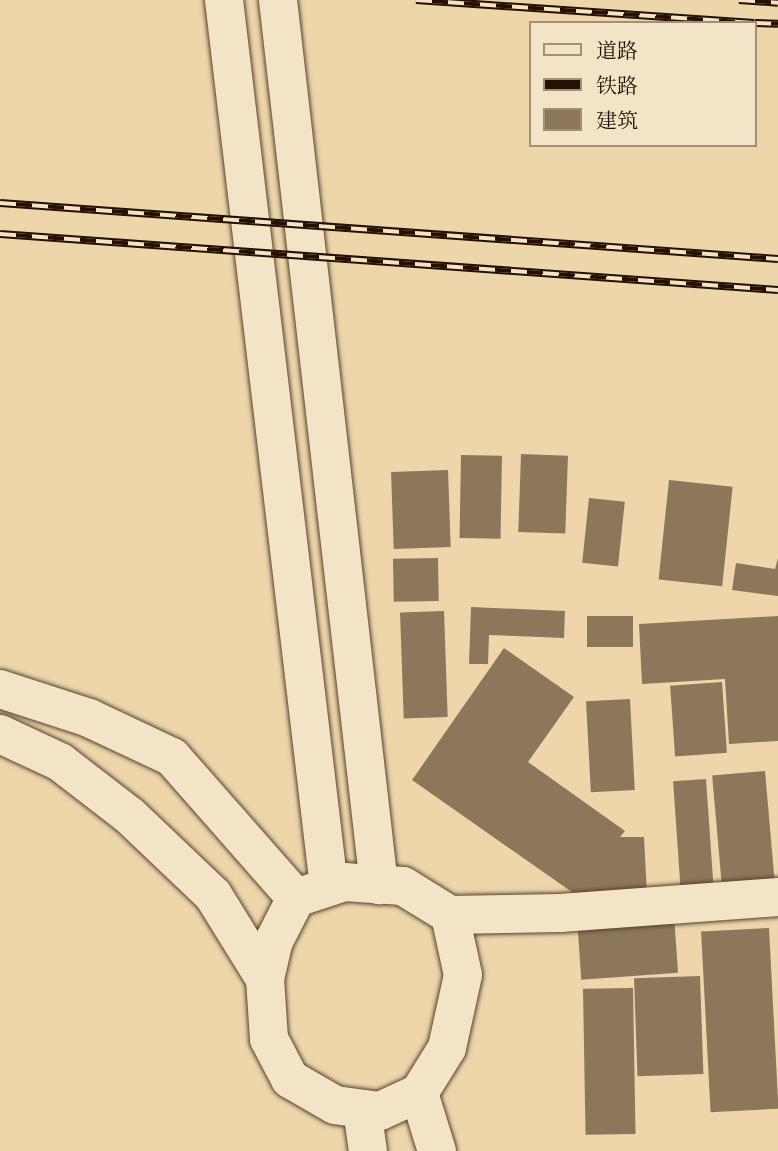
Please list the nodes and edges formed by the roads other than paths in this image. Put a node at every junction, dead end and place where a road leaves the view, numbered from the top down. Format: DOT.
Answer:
graph roads {
  1 [pos="224,0"];
  2 [pos="278,0"];
  3 [pos="0,689"];
  4 [pos="0,734"];
  5 [pos="379,885"];
  6 [pos="312,893"];
  7 [pos="778,897"];
  8 [pos="450,915"];
  9 [pos="265,979"];
  10 [pos="419,1093"];
  11 [pos="362,1109"];
  12 [pos="368,1151"];
  13 [pos="437,1151"];
  1 -- 6 [label="street"];
  2 -- 5 [label="street"];
  3 -- 6 [label="street"];
  4 -- 9 [label="street"];
  5 -- 6 [label="street"];
  5 -- 8 [label="street"];
  6 -- 9 [label="street"];
  7 -- 8 [label="street"];
  8 -- 10 [label="street"];
  9 -- 11 [label="street"];
  10 -- 11 [label="street"];
  10 -- 13 [label="street"];
  11 -- 12 [label="street"];
}
